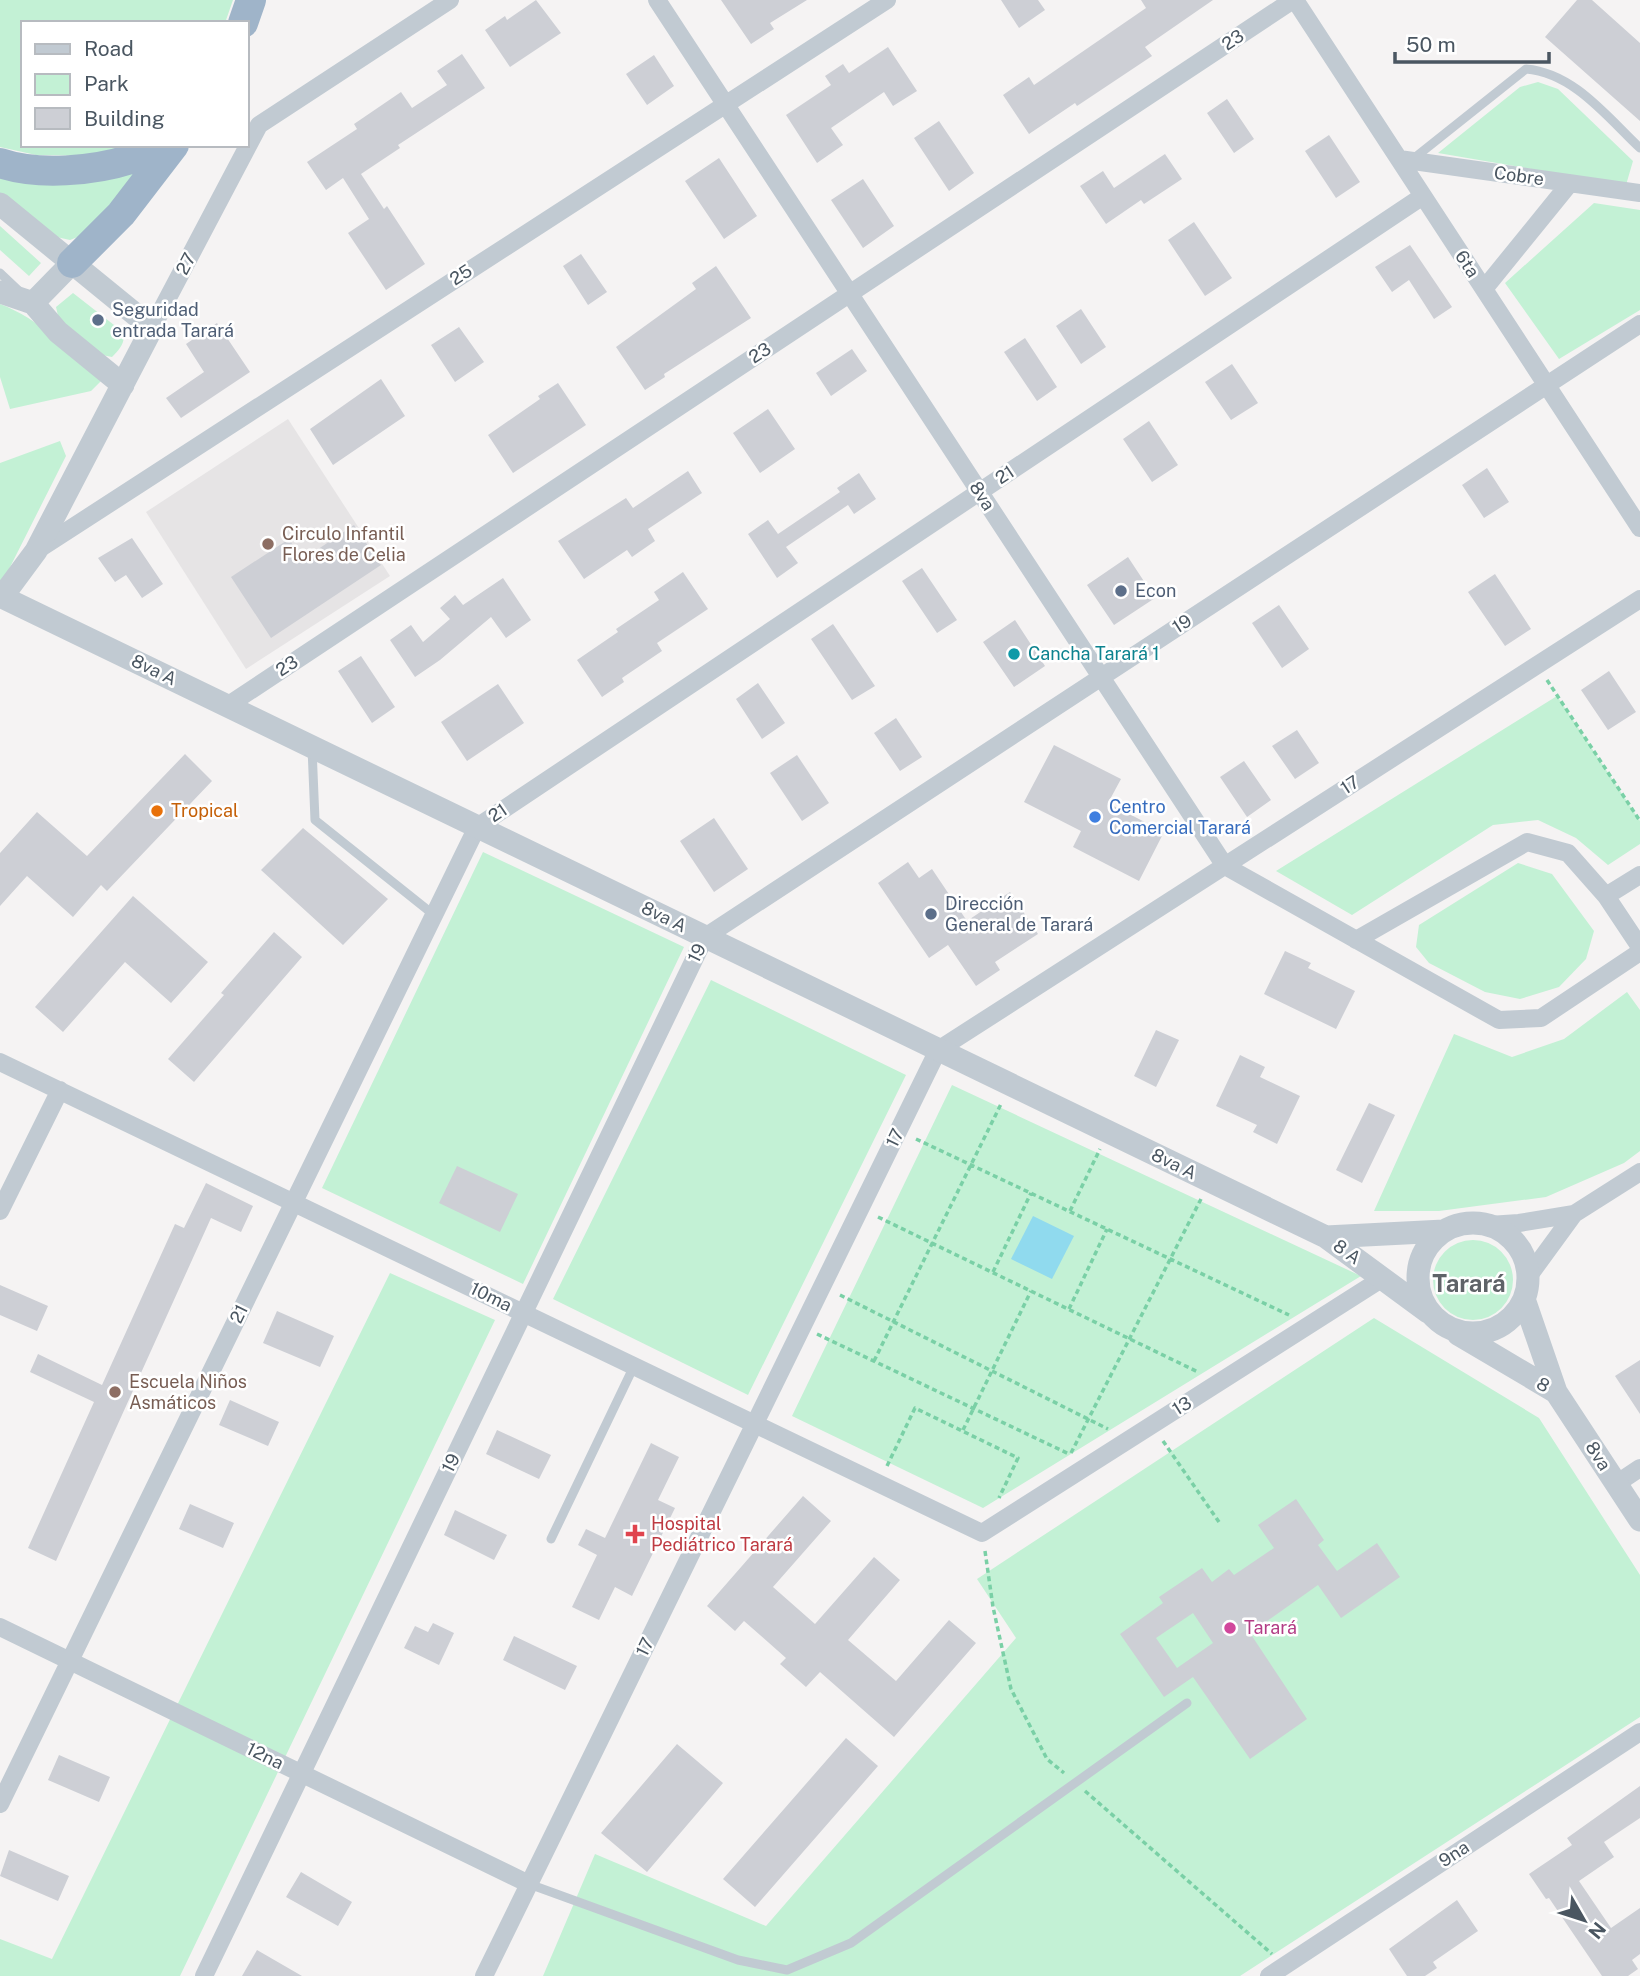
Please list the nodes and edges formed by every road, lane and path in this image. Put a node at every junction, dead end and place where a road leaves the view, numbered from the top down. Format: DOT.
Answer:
graph roads {
  1 [pos="251,0"];
  2 [pos="450,0"];
  3 [pos="657,0"];
  4 [pos="887,0"];
  5 [pos="1294,0"];
  6 [pos="244,21"];
  7 [pos="725,104"];
  8 [pos="248,146"];
  9 [pos="152,147"];
  10 [pos="172,147"];
  11 [pos="247,147"];
  12 [pos="1640,148"];
  13 [pos="1405,160"];
  14 [pos="0,163"];
  15 [pos="1570,183"];
  16 [pos="1640,194"];
  17 [pos="1423,196"];
  18 [pos="0,204"];
  19 [pos="72,263"];
  20 [pos="0,273"];
  21 [pos="1484,289"];
  22 [pos="0,292"];
  23 [pos="849,294"];
  24 [pos="33,303"];
  25 [pos="1640,324"];
  26 [pos="152,328"];
  27 [pos="123,385"];
  28 [pos="1546,385"];
  29 [pos="980,492"];
  30 [pos="1640,528"];
  31 [pos="36,551"];
  32 [pos="1,598"];
  33 [pos="1640,599"];
  34 [pos="1537,665"];
  35 [pos="1101,677"];
  36 [pos="227,706"];
  37 [pos="312,747"];
  38 [pos="1640,821"];
  39 [pos="477,827"];
  40 [pos="1225,866"];
  41 [pos="1640,875"];
  42 [pos="1606,896"];
  43 [pos="434,915"];
  44 [pos="705,937"];
  45 [pos="1356,940"];
  46 [pos="1640,950"];
  47 [pos="938,1049"];
  48 [pos="0,1062"];
  49 [pos="1010,1084"];
  50 [pos="60,1090"];
  51 [pos="899,1130"];
  52 [pos="1108,1132"];
  53 [pos="971,1165"];
  54 [pos="1640,1172"];
  55 [pos="1210,1181"];
  56 [pos="1031,1193"];
  57 [pos="294,1202"];
  58 [pos="860,1208"];
  59 [pos="0,1211"];
  60 [pos="1070,1211"];
  61 [pos="1574,1214"];
  62 [pos="1489,1225"];
  63 [pos="1107,1229"];
  64 [pos="1444,1231"];
  65 [pos="1326,1237"];
  66 [pos="932,1243"];
  67 [pos="1170,1259"];
  68 [pos="993,1272"];
  69 [pos="1528,1277"];
  70 [pos="1383,1278"];
  71 [pos="822,1286"];
  72 [pos="1031,1291"];
  73 [pos="1524,1299"];
  74 [pos="1069,1310"];
  75 [pos="523,1313"];
  76 [pos="1438,1320"];
  77 [pos="894,1321"];
  78 [pos="1310,1325"];
  79 [pos="802,1326"];
  80 [pos="1129,1339"];
  81 [pos="874,1361"];
  82 [pos="634,1366"];
  83 [pos="992,1371"];
  84 [pos="1219,1382"];
  85 [pos="1556,1392"];
  86 [pos="973,1408"];
  87 [pos="1088,1419"];
  88 [pos="755,1424"];
  89 [pos="1152,1425"];
  90 [pos="962,1431"];
  91 [pos="1129,1440"];
  92 [pos="1070,1454"];
  93 [pos="1090,1464"];
  94 [pos="1640,1468"];
  95 [pos="878,1484"];
  96 [pos="1616,1484"];
  97 [pos="1640,1520"];
  98 [pos="1219,1522"];
  99 [pos="982,1533"];
  100 [pos="551,1539"];
  101 [pos="0,1627"];
  102 [pos="70,1661"];
  103 [pos="1187,1703"];
  104 [pos="1640,1732"];
  105 [pos="301,1774"];
  106 [pos="0,1804"];
  107 [pos="529,1884"];
  108 [pos="1289,1971"];
  109 [pos="204,1976"];
  110 [pos="484,1976"];
  111 [pos="1269,1976"];
  1 -- 6 [label="highway"];
  2 -- 8 [label="street, 27"];
  3 -- 7 [label="street, 8va"];
  4 -- 7 [label="street, 25"];
  5 -- 13 [label="street, 6ta"];
  5 -- 23 [label="street, 23"];
  7 -- 23 [label="street, 8va"];
  7 -- 31 [label="street, 25"];
  9 -- 14 [label="highway"];
  10 -- 19 [label="highway"];
  11 -- 26 [label="street, 27"];
  12 -- 13 [label="lane"];
  13 -- 15 [label="street, Cobre"];
  13 -- 17 [label="street, 6ta"];
  15 -- 16 [label="street, Cobre"];
  15 -- 21 [label="street"];
  17 -- 21 [label="street, 6ta"];
  17 -- 29 [label="street, 21"];
  18 -- 19 [label="street"];
  19 -- 24 [label="street"];
  19 -- 26 [label="street"];
  20 -- 24 [label="lane"];
  21 -- 28 [label="street, 6ta"];
  22 -- 24 [label="street"];
  23 -- 29 [label="street, 8va"];
  23 -- 36 [label="street, 23"];
  24 -- 27 [label="street"];
  25 -- 28 [label="street, 19"];
  26 -- 27 [label="street, 27"];
  27 -- 31 [label="street, 27"];
  28 -- 30 [label="street, 6ta"];
  28 -- 35 [label="street, 19"];
  29 -- 35 [label="street, 8va"];
  29 -- 39 [label="street, 21"];
  31 -- 32 [label="street, 27"];
  32 -- 36 [label="street, 8va A"];
  33 -- 34 [label="street, 17"];
  34 -- 38 [label="path"];
  34 -- 40 [label="street, 17"];
  35 -- 40 [label="street, 8va"];
  35 -- 44 [label="street, 19"];
  36 -- 37 [label="street, 8va A"];
  37 -- 39 [label="street, 8va A"];
  37 -- 43 [label="lane"];
  39 -- 43 [label="street, 21"];
  39 -- 44 [label="street, 8va A"];
  40 -- 45 [label="street, 8va"];
  40 -- 47 [label="street, 17"];
  41 -- 42 [label="street"];
  42 -- 45 [label="street"];
  42 -- 46 [label="street"];
  43 -- 57 [label="street, 21"];
  44 -- 47 [label="street, 8va A"];
  44 -- 75 [label="street, 19"];
  45 -- 46 [label="street, 8va"];
  47 -- 49 [label="street, 8va A"];
  47 -- 51 [label="street, 17"];
  48 -- 50 [label="street, 10ma"];
  49 -- 52 [label="street, 8va A"];
  49 -- 53 [label="path"];
  50 -- 57 [label="street, 10ma"];
  50 -- 59 [label="street"];
  51 -- 53 [label="path"];
  51 -- 58 [label="street, 17"];
  52 -- 55 [label="street, 8va A"];
  52 -- 60 [label="path"];
  53 -- 56 [label="path"];
  53 -- 66 [label="path"];
  54 -- 61 [label="street"];
  55 -- 65 [label="street, 8va A"];
  55 -- 67 [label="path"];
  56 -- 60 [label="path"];
  56 -- 68 [label="path"];
  57 -- 75 [label="street, 10ma"];
  57 -- 102 [label="street, 21"];
  58 -- 66 [label="path"];
  58 -- 71 [label="street, 17"];
  60 -- 63 [label="path"];
  61 -- 62 [label="street"];
  61 -- 69 [label="street"];
  62 -- 64 [label="street"];
  62 -- 69 [label="street"];
  63 -- 67 [label="path"];
  63 -- 74 [label="path"];
  64 -- 65 [label="street, 8 A"];
  64 -- 76 [label="street"];
  65 -- 70 [label="street, 8 A"];
  66 -- 68 [label="path"];
  66 -- 77 [label="path"];
  67 -- 78 [label="path"];
  67 -- 80 [label="path"];
  68 -- 72 [label="path"];
  69 -- 73 [label="street"];
  70 -- 76 [label="street, 8 A"];
  70 -- 78 [label="street, 13"];
  71 -- 77 [label="path"];
  71 -- 79 [label="street, 17"];
  72 -- 74 [label="path"];
  72 -- 83 [label="path"];
  73 -- 76 [label="street"];
  73 -- 85 [label="street, 8"];
  74 -- 80 [label="path"];
  75 -- 82 [label="street, 10ma"];
  75 -- 105 [label="street, 19"];
  76 -- 85 [label="street, 8"];
  77 -- 81 [label="path"];
  77 -- 83 [label="path"];
  78 -- 84 [label="street, 13"];
  79 -- 81 [label="path"];
  79 -- 88 [label="street, 17"];
  80 -- 84 [label="path"];
  80 -- 87 [label="path"];
  81 -- 86 [label="path"];
  82 -- 88 [label="street, 10ma"];
  82 -- 100 [label="lane"];
  83 -- 86 [label="path"];
  83 -- 87 [label="path"];
  84 -- 89 [label="street, 13"];
  85 -- 96 [label="street, 8va"];
  86 -- 90 [label="path"];
  86 -- 92 [label="path"];
  87 -- 91 [label="path"];
  87 -- 92 [label="path"];
  88 -- 95 [label="street, 10ma"];
  88 -- 107 [label="street, 17"];
  89 -- 91 [label="street, 13"];
  89 -- 98 [label="path"];
  90 -- 95 [label="path"];
  90 -- 99 [label="path"];
  91 -- 93 [label="street, 13"];
  92 -- 93 [label="path"];
  93 -- 99 [label="street, 13"];
  94 -- 96 [label="street"];
  95 -- 99 [label="street, 10ma"];
  96 -- 97 [label="street, 8va"];
  101 -- 102 [label="street, 12na"];
  102 -- 105 [label="street, 12na"];
  102 -- 106 [label="street, 21"];
  103 -- 107 [label="lane"];
  104 -- 108 [label="street, 9na"];
  105 -- 107 [label="street, 12na"];
  105 -- 109 [label="street, 19"];
  107 -- 110 [label="street, 17"];
  108 -- 111 [label="street, 9na"];
}
